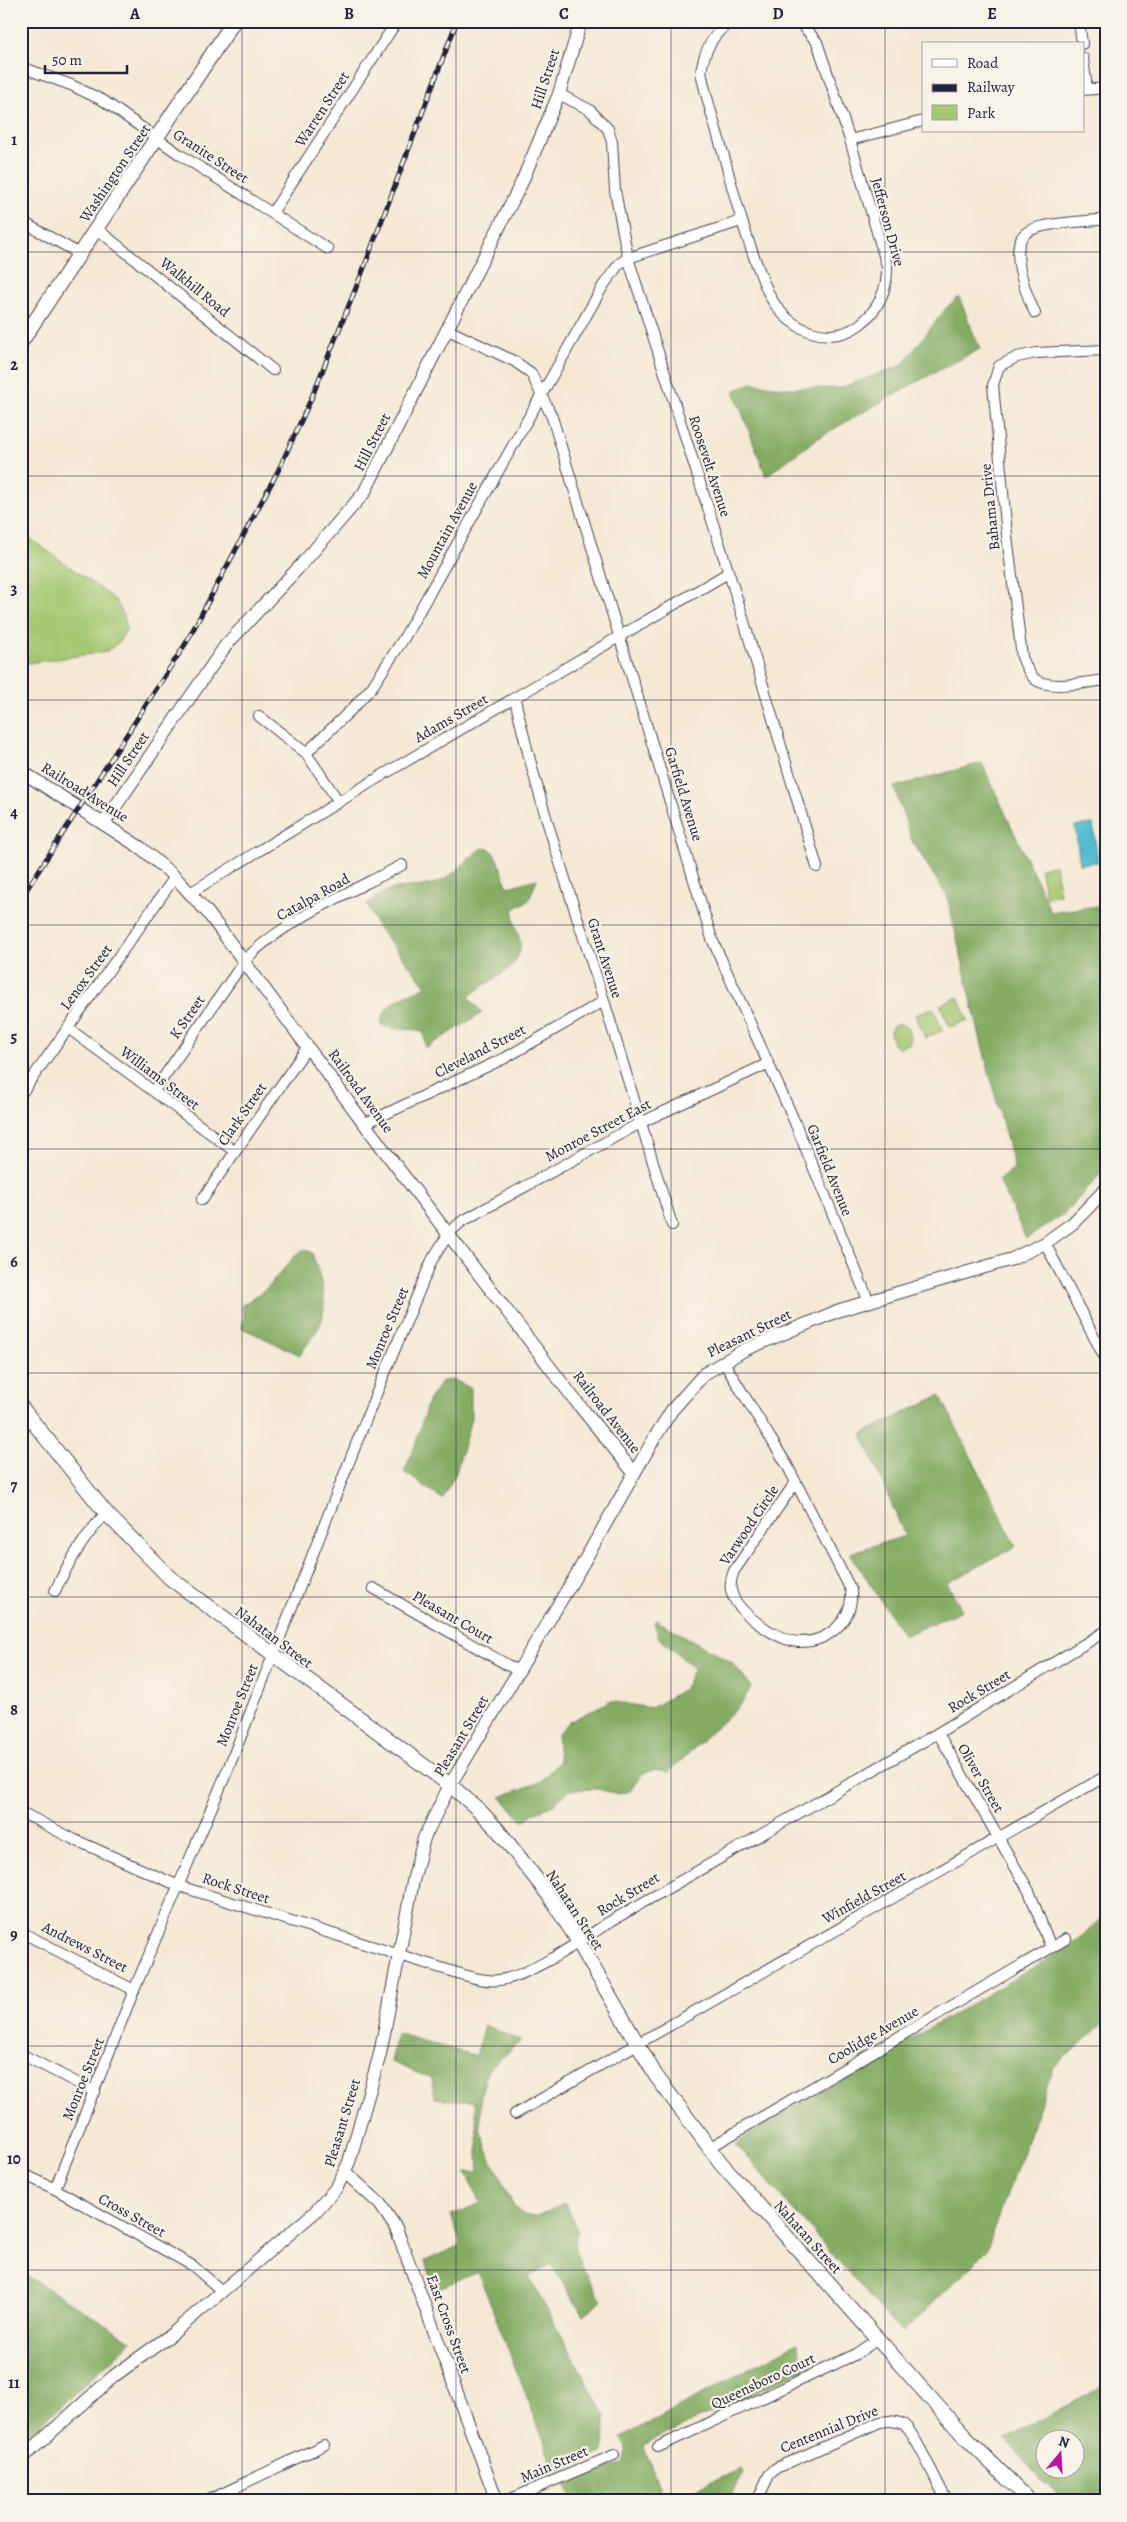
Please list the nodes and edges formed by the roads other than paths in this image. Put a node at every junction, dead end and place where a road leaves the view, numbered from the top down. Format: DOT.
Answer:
graph roads {
  1 [pos="234,21"];
  2 [pos="397,21"];
  3 [pos="581,21"];
  4 [pos="732,21"];
  5 [pos="799,21"];
  6 [pos="1079,21"];
  7 [pos="1082,42"];
  8 [pos="21,67"];
  9 [pos="1084,74"];
  10 [pos="1106,88"];
  11 [pos="1085,90"];
  12 [pos="559,94"];
  13 [pos="922,121"];
  14 [pos="157,139"];
  15 [pos="850,140"];
  16 [pos="272,213"];
  17 [pos="1106,219"];
  18 [pos="21,221"];
  19 [pos="741,221"];
  20 [pos="97,229"];
  21 [pos="328,249"];
  22 [pos="80,254"];
  23 [pos="628,258"];
  24 [pos="1036,313"];
  25 [pos="448,330"];
  26 [pos="21,342"];
  27 [pos="1106,350"];
  28 [pos="273,370"];
  29 [pos="542,392"];
  30 [pos="728,573"];
  31 [pos="619,636"];
  32 [pos="1106,680"];
  33 [pos="515,699"];
  34 [pos="259,716"];
  35 [pos="306,753"];
  36 [pos="21,771"];
  37 [pos="339,802"];
  38 [pos="104,823"];
  39 [pos="402,865"];
  40 [pos="817,867"];
  41 [pos="175,877"];
  42 [pos="190,893"];
  43 [pos="245,960"];
  44 [pos="604,1001"];
  45 [pos="68,1028"];
  46 [pos="308,1046"];
  47 [pos="768,1064"];
  48 [pos="154,1092"];
  49 [pos="21,1094"];
  50 [pos="642,1122"];
  51 [pos="366,1123"];
  52 [pos="234,1152"];
  53 [pos="1106,1189"];
  54 [pos="202,1200"];
  55 [pos="672,1225"];
  56 [pos="449,1233"];
  57 [pos="1045,1243"];
  58 [pos="869,1302"];
  59 [pos="1106,1360"];
  60 [pos="723,1361"];
  61 [pos="21,1407"];
  62 [pos="634,1473"];
  63 [pos="795,1483"];
  64 [pos="106,1513"];
  65 [pos="373,1588"];
  66 [pos="55,1591"];
  67 [pos="1106,1632"];
  68 [pos="273,1656"];
  69 [pos="518,1671"];
  70 [pos="938,1733"];
  71 [pos="1106,1776"];
  72 [pos="450,1785"];
  73 [pos="21,1812"];
  74 [pos="999,1838"];
  75 [pos="179,1886"];
  76 [pos="21,1932"];
  77 [pos="1066,1940"];
  78 [pos="578,1943"];
  79 [pos="1051,1948"];
  80 [pos="399,1955"];
  81 [pos="134,1990"];
  82 [pos="637,2045"];
  83 [pos="21,2054"];
  84 [pos="95,2092"];
  85 [pos="516,2114"];
  86 [pos="709,2148"];
  87 [pos="21,2173"];
  88 [pos="346,2173"];
  89 [pos="55,2189"];
  90 [pos="222,2291"];
  91 [pos="878,2338"];
  92 [pos="324,2445"];
  93 [pos="658,2447"];
  94 [pos="614,2455"];
  95 [pos="21,2459"];
  96 [pos="207,2501"];
  97 [pos="497,2501"];
  98 [pos="506,2501"];
  99 [pos="757,2501"];
  100 [pos="947,2501"];
  101 [pos="1030,2501"];
  1 -- 14 [label="main road, Washington Street"];
  2 -- 16 [label="street, Warren Street"];
  3 -- 12 [label="street, Hill Street"];
  4 -- 19 [label="street, Jefferson Drive"];
  5 -- 15 [label="street, Jefferson Drive"];
  6 -- 7 [label="street"];
  8 -- 14 [label="street, Granite Street"];
  9 -- 11 [label="street"];
  10 -- 11 [label="street"];
  12 -- 23 [label="street, Roosevelt Avenue"];
  12 -- 25 [label="street, Hill Street"];
  13 -- 15 [label="street"];
  14 -- 16 [label="street, Granite Street"];
  14 -- 20 [label="main road, Washington Street"];
  15 -- 19 [label="street, Jefferson Drive"];
  16 -- 21 [label="street, Granite Street"];
  17 -- 24 [label="street"];
  18 -- 22 [label="street"];
  19 -- 23 [label="street"];
  20 -- 22 [label="main road, Washington Street"];
  20 -- 28 [label="street, Walkhill Road"];
  22 -- 26 [label="main road, Washington Street"];
  23 -- 29 [label="street, Mountain Avenue"];
  23 -- 30 [label="street, Roosevelt Avenue"];
  25 -- 29 [label="street, Garfield Avenue"];
  25 -- 38 [label="street, Hill Street"];
  27 -- 32 [label="street, Bahama Drive"];
  29 -- 31 [label="street, Garfield Avenue"];
  29 -- 35 [label="street, Mountain Avenue"];
  30 -- 31 [label="street, Adams Street"];
  30 -- 40 [label="street, Roosevelt Avenue"];
  31 -- 33 [label="street, Adams Street"];
  31 -- 47 [label="street, Garfield Avenue"];
  33 -- 37 [label="street, Adams Street"];
  33 -- 44 [label="street, Grant Avenue"];
  34 -- 35 [label="street"];
  35 -- 37 [label="street"];
  36 -- 38 [label="street, Railroad Avenue"];
  37 -- 42 [label="street, Adams Street"];
  38 -- 41 [label="street, Railroad Avenue"];
  39 -- 43 [label="street, Catalpa Road"];
  41 -- 42 [label="street, Railroad Avenue"];
  41 -- 45 [label="street, Lenox Street"];
  42 -- 43 [label="street, Railroad Avenue"];
  43 -- 46 [label="street, Railroad Avenue"];
  43 -- 48 [label="street, K Street"];
  44 -- 50 [label="street, Grant Avenue"];
  44 -- 51 [label="street, Cleveland Street"];
  45 -- 48 [label="street, Williams Street"];
  45 -- 49 [label="street, Lenox Street"];
  46 -- 51 [label="street, Railroad Avenue"];
  46 -- 52 [label="street, Clark Street"];
  47 -- 50 [label="street, Monroe Street East"];
  47 -- 58 [label="street, Garfield Avenue"];
  48 -- 52 [label="street, Williams Street"];
  50 -- 55 [label="street, Grant Avenue"];
  50 -- 56 [label="street, Monroe Street East"];
  51 -- 56 [label="street, Railroad Avenue"];
  52 -- 54 [label="street, Clark Street"];
  53 -- 57 [label="street, Pleasant Street"];
  56 -- 62 [label="street, Railroad Avenue"];
  56 -- 68 [label="street, Monroe Street"];
  57 -- 58 [label="street, Pleasant Street"];
  57 -- 59 [label="street"];
  58 -- 60 [label="street, Pleasant Street"];
  60 -- 62 [label="street, Pleasant Street"];
  60 -- 63 [label="street, Varwood Circle"];
  61 -- 64 [label="main road, Nahatan Street"];
  62 -- 69 [label="street, Pleasant Street"];
  63 -- 63 [label="street, Varwood Circle"];
  64 -- 66 [label="street"];
  64 -- 68 [label="main road, Nahatan Street"];
  65 -- 69 [label="street, Pleasant Court"];
  67 -- 70 [label="street, Rock Street"];
  68 -- 72 [label="main road, Nahatan Street"];
  68 -- 75 [label="street, Monroe Street"];
  69 -- 72 [label="street, Pleasant Street"];
  70 -- 74 [label="street, Oliver Street"];
  70 -- 78 [label="street, Rock Street"];
  71 -- 74 [label="street, Winfield Street"];
  72 -- 78 [label="main road, Nahatan Street"];
  72 -- 80 [label="street, Pleasant Street"];
  73 -- 75 [label="street, Rock Street"];
  74 -- 79 [label="street"];
  74 -- 82 [label="street, Winfield Street"];
  75 -- 80 [label="street, Rock Street"];
  75 -- 81 [label="street, Monroe Street"];
  76 -- 81 [label="street, Andrews Street"];
  77 -- 79 [label="street, Coolidge Avenue"];
  78 -- 80 [label="street, Rock Street"];
  78 -- 82 [label="main road, Nahatan Street"];
  79 -- 86 [label="street, Coolidge Avenue"];
  80 -- 88 [label="street, Pleasant Street"];
  81 -- 84 [label="street, Monroe Street"];
  82 -- 85 [label="street, Winfield Street"];
  82 -- 86 [label="main road, Nahatan Street"];
  83 -- 84 [label="street"];
  84 -- 89 [label="street, Monroe Street"];
  86 -- 91 [label="main road, Nahatan Street"];
  87 -- 89 [label="street, Cross Street"];
  88 -- 90 [label="street, Pleasant Street"];
  88 -- 97 [label="street, East Cross Street"];
  89 -- 90 [label="street, Cross Street"];
  90 -- 95 [label="street, Pleasant Street"];
  91 -- 93 [label="street, Queensboro Court"];
  91 -- 101 [label="main road, Nahatan Street"];
  92 -- 96 [label="street"];
  94 -- 98 [label="street, Main Street"];
  99 -- 100 [label="street, Centennial Drive"];
}
